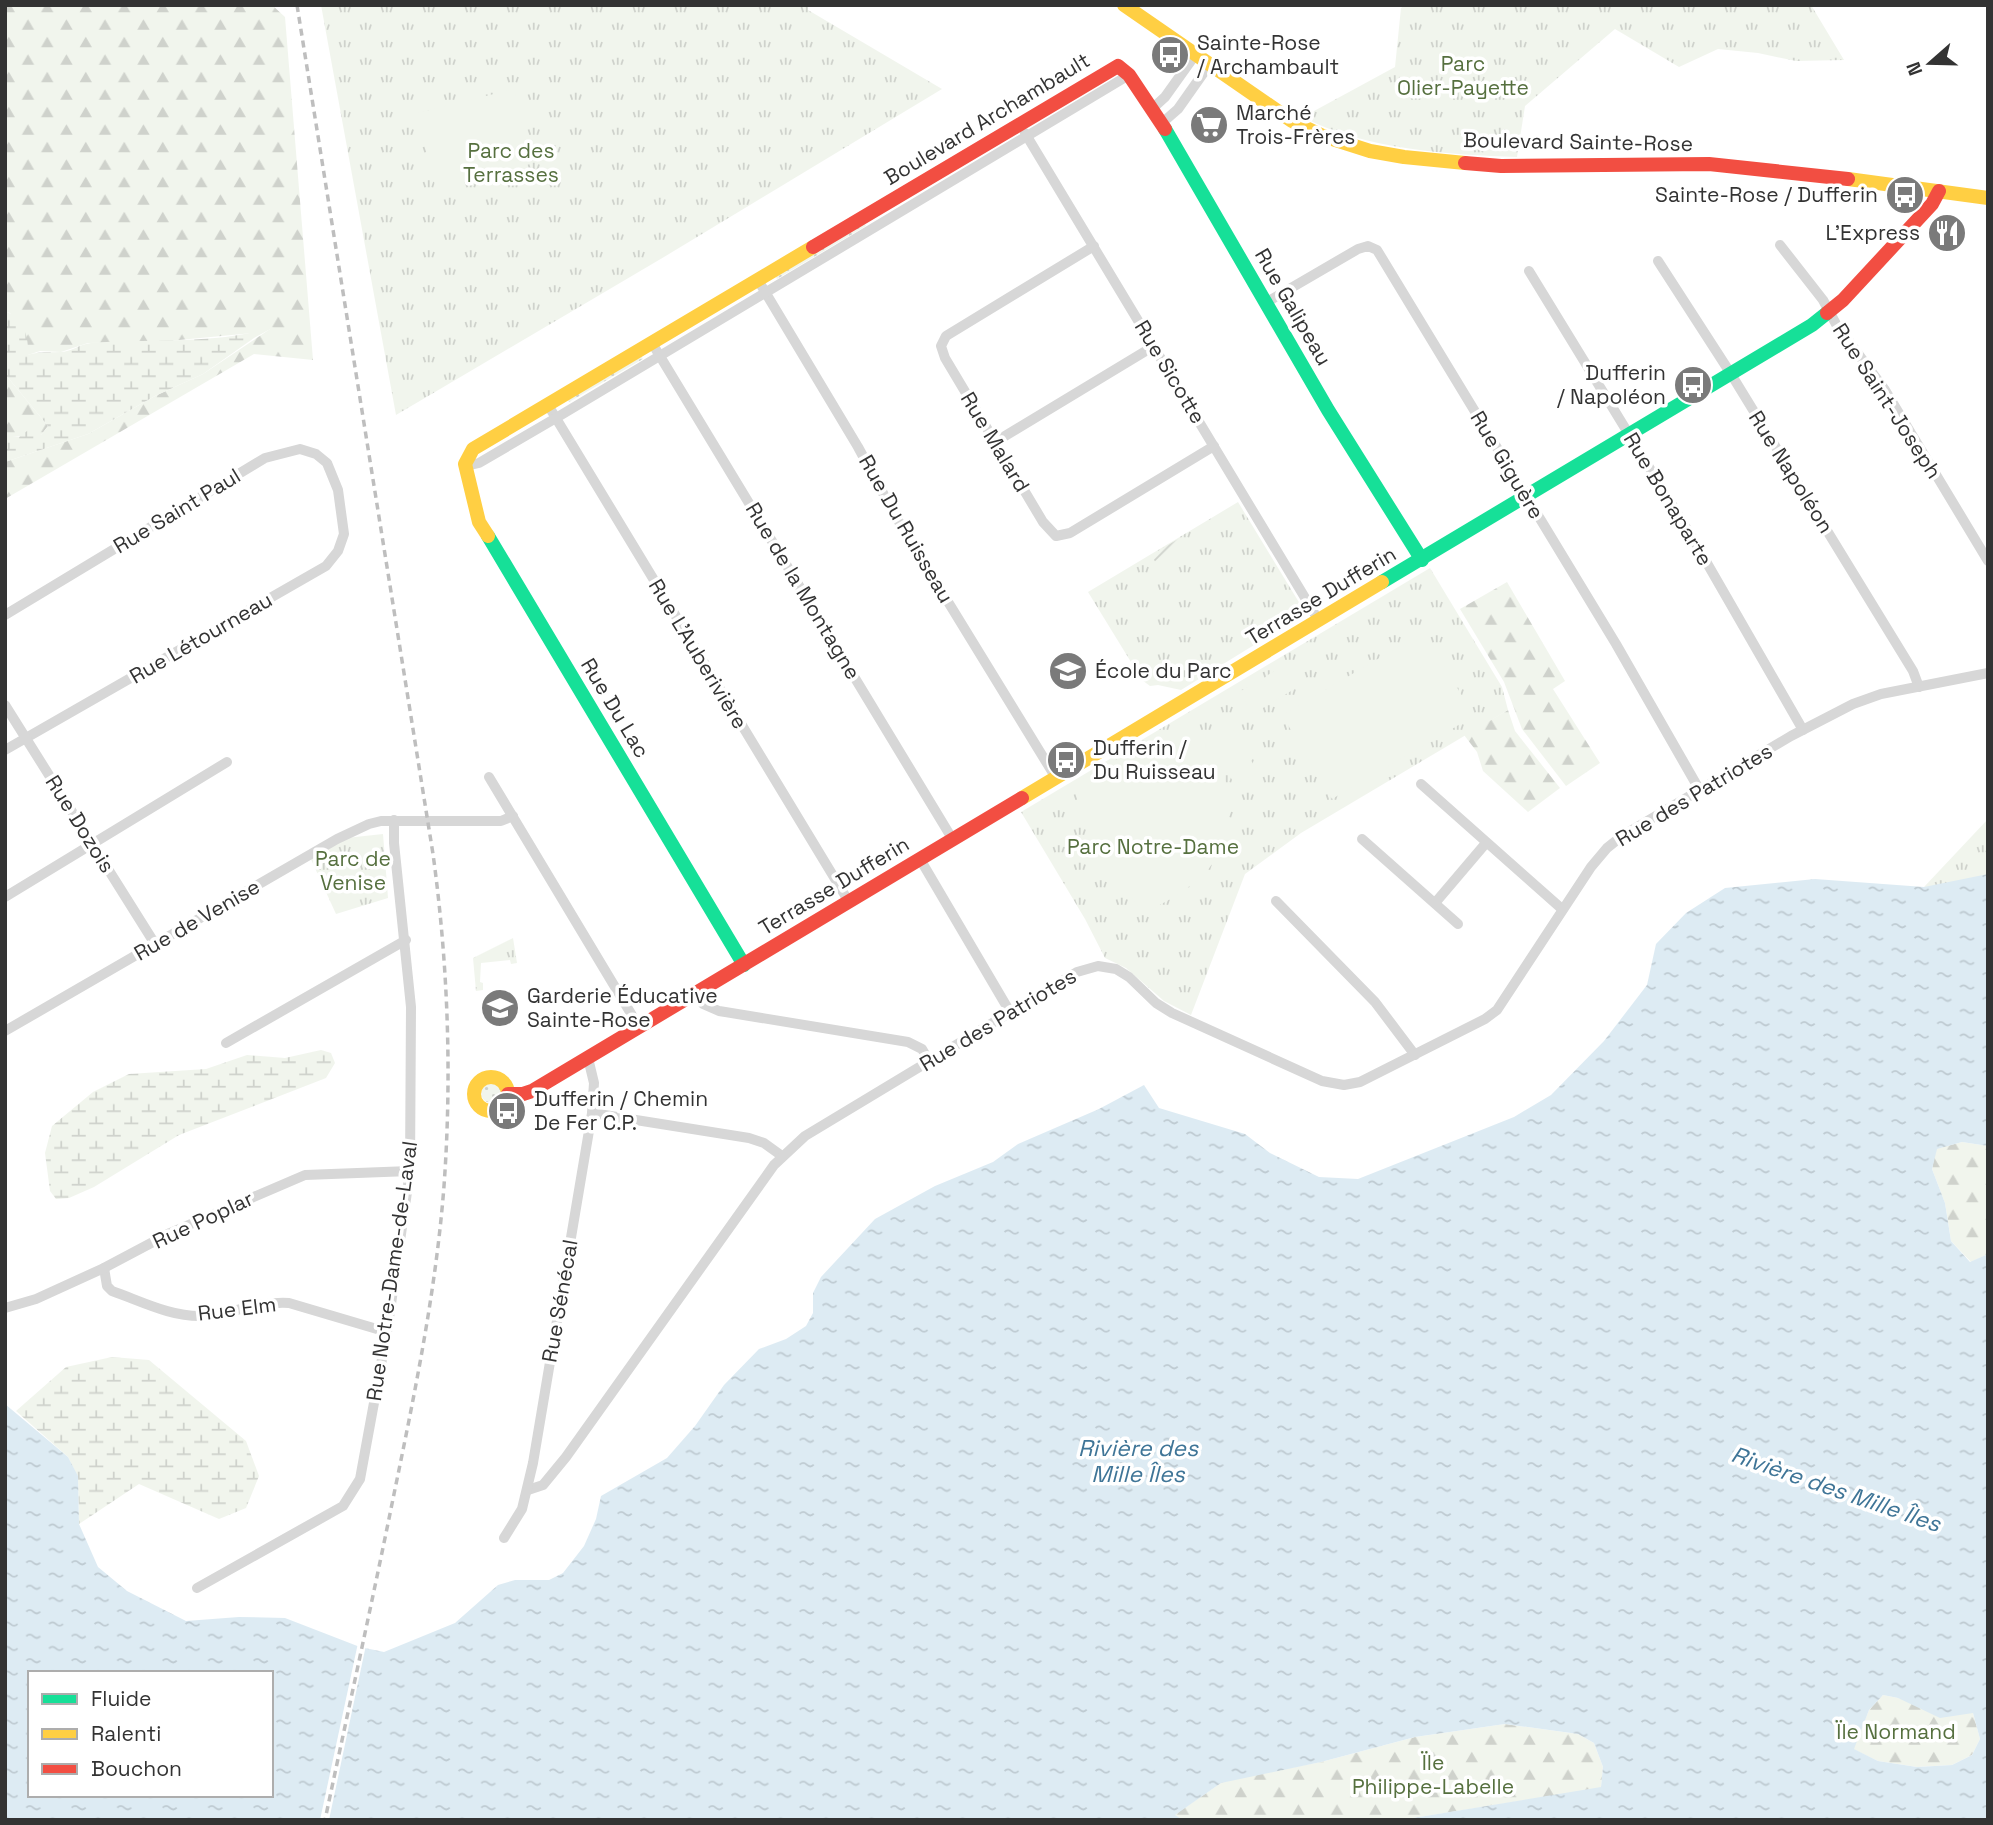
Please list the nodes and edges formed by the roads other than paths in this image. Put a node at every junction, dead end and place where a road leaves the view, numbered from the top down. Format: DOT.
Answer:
graph roads {
  1 [pos="1124,5"];
  2 [pos="1195,55"];
  3 [pos="1209,65"];
  4 [pos="1129,75"];
  5 [pos="1153,108"];
  6 [pos="1162,123"];
  7 [pos="1023,130"];
  8 [pos="1939,191"];
  9 [pos="1988,198"];
  10 [pos="1780,245"];
  11 [pos="1094,246"];
  12 [pos="1658,261"];
  13 [pos="1529,271"];
  14 [pos="761,286"];
  15 [pos="1267,302"];
  16 [pos="1829,312"];
  17 [pos="1154,346"];
  18 [pos="656,349"];
  19 [pos="1731,374"];
  20 [pos="552,411"];
  21 [pos="1630,435"];
  22 [pos="995,442"];
  23 [pos="1214,446"];
  24 [pos="466,466"];
  25 [pos="338,491"];
  26 [pos="1527,497"];
  27 [pos="1422,560"];
  28 [pos="1988,561"];
  29 [pos="5,615"];
  30 [pos="1319,621"];
  31 [pos="1988,673"];
  32 [pos="1919,687"];
  33 [pos="5,705"];
  34 [pos="1804,730"];
  35 [pos="26,738"];
  36 [pos="5,750"];
  37 [pos="227,762"];
  38 [pos="489,777"];
  39 [pos="1056,778"];
  40 [pos="1421,785"];
  41 [pos="1699,789"];
  42 [pos="513,816"];
  43 [pos="394,821"];
  44 [pos="1362,839"];
  45 [pos="953,840"];
  46 [pos="1486,843"];
  47 [pos="92,844"];
  48 [pos="920,859"];
  49 [pos="5,897"];
  50 [pos="1276,901"];
  51 [pos="849,902"];
  52 [pos="1435,903"];
  53 [pos="1562,909"];
  54 [pos="1458,924"];
  55 [pos="406,940"];
  56 [pos="155,944"];
  57 [pos="744,965"];
  58 [pos="694,994"];
  59 [pos="1010,1012"];
  60 [pos="639,1027"];
  61 [pos="5,1031"];
  62 [pos="226,1043"];
  63 [pos="1415,1055"];
  64 [pos="588,1058"];
  65 [pos="929,1061"];
  66 [pos="508,1094"];
  67 [pos="592,1113"];
  68 [pos="782,1156"];
  69 [pos="410,1171"];
  70 [pos="104,1268"];
  71 [pos="5,1308"];
  72 [pos="387,1332"];
  73 [pos="528,1490"];
  74 [pos="504,1538"];
  75 [pos="197,1588"];
  1 -- 2 [label="street, Boulevard Sainte-Rose"];
  2 -- 3 [label="street, Boulevard Sainte-Rose"];
  2 -- 5 [label="street"];
  3 -- 6 [label="street"];
  3 -- 8 [label="street, Boulevard Sainte-Rose"];
  4 -- 5 [label="street, Rue Galipeau"];
  4 -- 7 [label="street, Boulevard Archambault"];
  5 -- 6 [label="street, Rue Galipeau"];
  6 -- 15 [label="street, Rue Galipeau"];
  7 -- 11 [label="street, Rue Sicotte"];
  7 -- 14 [label="street, Boulevard Archambault"];
  8 -- 9 [label="street, Boulevard Sainte-Rose"];
  8 -- 16 [label="street, Terrasse Dufferin"];
  10 -- 16 [label="street, Rue Saint-Joseph"];
  11 -- 17 [label="street, Rue Sicotte"];
  11 -- 22 [label="street, Rue Malard"];
  12 -- 19 [label="street, Rue Napoléon"];
  13 -- 21 [label="street, Rue Bonaparte"];
  14 -- 18 [label="street, Boulevard Archambault"];
  14 -- 39 [label="street, Rue Du Ruisseau"];
  15 -- 26 [label="street, Rue Giguère"];
  15 -- 27 [label="street, Rue Galipeau"];
  16 -- 19 [label="street, Terrasse Dufferin"];
  16 -- 28 [label="street, Rue Saint-Joseph"];
  17 -- 22 [label="street"];
  17 -- 23 [label="street, Rue Sicotte"];
  18 -- 20 [label="street, Boulevard Archambault"];
  18 -- 45 [label="street, Rue de la Montagne"];
  19 -- 21 [label="street, Terrasse Dufferin"];
  19 -- 32 [label="street, Rue Napoléon"];
  20 -- 24 [label="street, Boulevard Archambault"];
  20 -- 51 [label="street, Rue L'Auberivière"];
  21 -- 26 [label="street, Terrasse Dufferin"];
  21 -- 34 [label="street, Rue Bonaparte"];
  22 -- 23 [label="street, Rue Malard"];
  23 -- 30 [label="street, Rue Sicotte"];
  24 -- 57 [label="street, Rue Du Lac"];
  25 -- 29 [label="street, Rue Saint Paul"];
  25 -- 35 [label="street, Rue Létourneau"];
  26 -- 27 [label="street, Terrasse Dufferin"];
  26 -- 41 [label="street, Rue Giguère"];
  27 -- 30 [label="street, Terrasse Dufferin"];
  30 -- 39 [label="street, Terrasse Dufferin"];
  31 -- 32 [label="street, Rue des Patriotes"];
  32 -- 34 [label="street, Rue des Patriotes"];
  33 -- 35 [label="street, Rue Dozois"];
  34 -- 41 [label="street, Rue des Patriotes"];
  35 -- 36 [label="street, Rue Létourneau"];
  35 -- 47 [label="street, Rue Dozois"];
  37 -- 47 [label="street"];
  38 -- 42 [label="street"];
  39 -- 45 [label="street, Terrasse Dufferin"];
  40 -- 46 [label="street"];
  41 -- 53 [label="street, Rue des Patriotes"];
  42 -- 43 [label="street, Rue de Venise"];
  42 -- 60 [label="street"];
  43 -- 55 [label="street, Rue Notre-Dame-de-Laval"];
  43 -- 56 [label="street, Rue de Venise"];
  44 -- 52 [label="street"];
  45 -- 48 [label="street, Terrasse Dufferin"];
  46 -- 52 [label="street"];
  46 -- 53 [label="street"];
  47 -- 49 [label="street"];
  47 -- 56 [label="street, Rue Dozois"];
  48 -- 51 [label="street, Terrasse Dufferin"];
  48 -- 59 [label="street"];
  50 -- 63 [label="street"];
  51 -- 57 [label="street, Terrasse Dufferin"];
  52 -- 54 [label="street"];
  53 -- 63 [label="street, Rue des Patriotes"];
  55 -- 62 [label="street"];
  55 -- 69 [label="street, Rue Notre-Dame-de-Laval"];
  56 -- 61 [label="street, Rue de Venise"];
  57 -- 58 [label="street, Terrasse Dufferin"];
  58 -- 60 [label="street, Terrasse Dufferin"];
  58 -- 65 [label="street"];
  59 -- 63 [label="street, Rue des Patriotes"];
  59 -- 65 [label="street, Rue des Patriotes"];
  60 -- 64 [label="street, Terrasse Dufferin"];
  64 -- 66 [label="street, Terrasse Dufferin"];
  64 -- 67 [label="street, Rue Sénécal"];
  65 -- 68 [label="street, Rue des Patriotes"];
  67 -- 68 [label="street"];
  67 -- 73 [label="street, Rue Sénécal"];
  68 -- 73 [label="street, Rue des Patriotes"];
  69 -- 70 [label="street, Rue Poplar"];
  69 -- 72 [label="street, Rue Notre-Dame-de-Laval"];
  70 -- 71 [label="street, Rue Poplar"];
  70 -- 72 [label="street, Rue Elm"];
  72 -- 75 [label="street, Rue Notre-Dame-de-Laval"];
  73 -- 74 [label="street, Rue Sénécal"];
}
